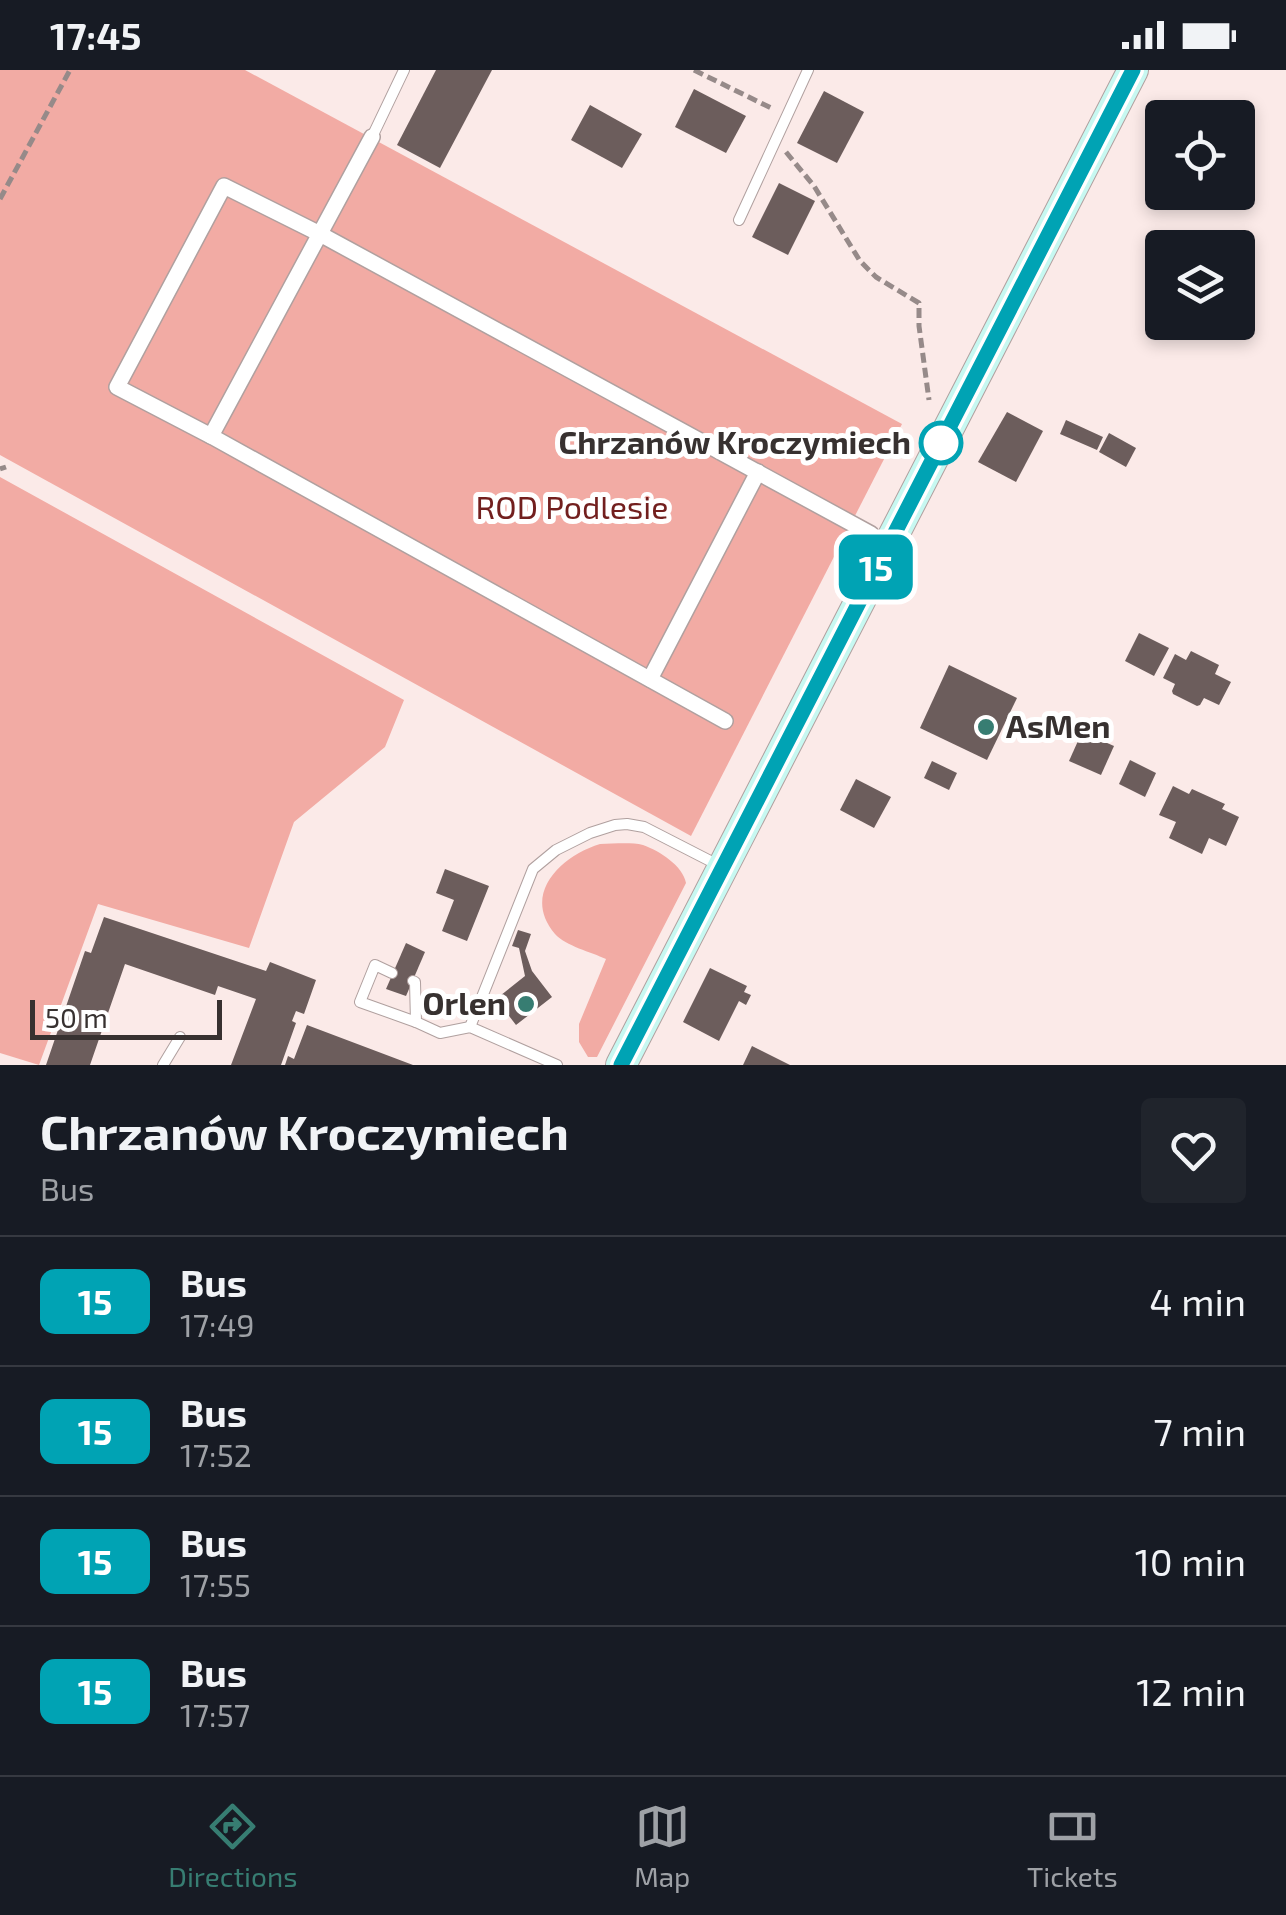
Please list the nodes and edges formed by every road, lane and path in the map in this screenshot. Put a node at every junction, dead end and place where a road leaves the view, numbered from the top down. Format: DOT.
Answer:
graph roads {
  1 [pos="70,70"];
  2 [pos="404,70"];
  3 [pos="694,70"];
  4 [pos="808,70"];
  5 [pos="1134,70"];
  6 [pos="787,116"];
  7 [pos="372,138"];
  8 [pos="776,140"];
  9 [pos="0,200"];
  10 [pos="739,220"];
  11 [pos="320,234"];
  12 [pos="929,400"];
  13 [pos="210,436"];
  14 [pos="758,472"];
  15 [pos="871,534"];
  16 [pos="650,679"];
  17 [pos="726,720"];
  18 [pos="723,868"];
  19 [pos="392,973"];
  20 [pos="412,981"];
  21 [pos="416,1022"];
  22 [pos="470,1027"];
  23 [pos="180,1037"];
  24 [pos="163,1065"];
  25 [pos="557,1065"];
  26 [pos="621,1065"];
  1 -- 9 [label="path"];
  2 -- 7 [label="lane"];
  3 -- 6 [label="path"];
  4 -- 6 [label="lane"];
  5 -- 18 [label="main road"];
  6 -- 8 [label="lane"];
  7 -- 11 [label="street"];
  8 -- 10 [label="lane"];
  8 -- 12 [label="path"];
  11 -- 13 [label="street"];
  11 -- 13 [label="street"];
  11 -- 14 [label="street"];
  13 -- 16 [label="street"];
  14 -- 15 [label="street"];
  14 -- 16 [label="street"];
  16 -- 17 [label="street"];
  18 -- 22 [label="lane"];
  18 -- 26 [label="main road"];
  19 -- 21 [label="lane"];
  20 -- 21 [label="lane"];
  21 -- 22 [label="lane"];
  22 -- 25 [label="lane"];
  23 -- 24 [label="lane"];
}
